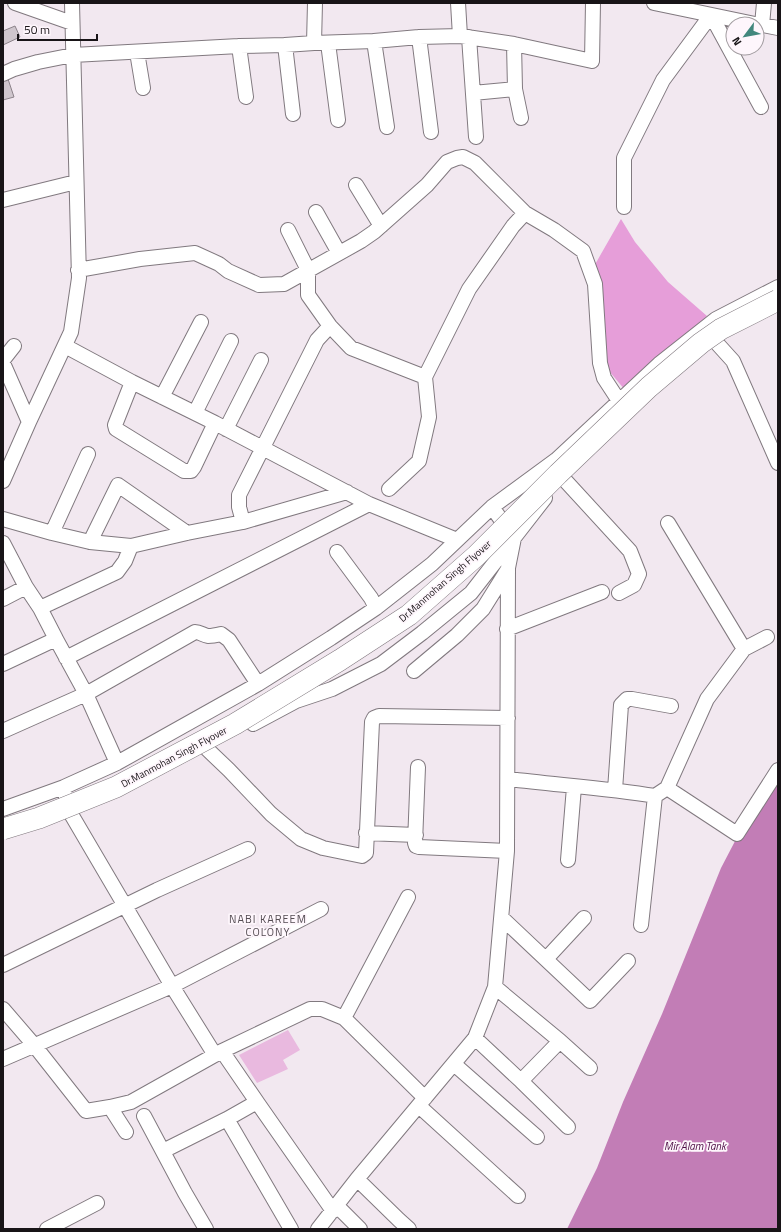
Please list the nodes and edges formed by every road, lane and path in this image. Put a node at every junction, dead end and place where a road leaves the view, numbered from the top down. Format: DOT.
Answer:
graph roads {
  1 [pos="15,3"];
  2 [pos="72,3"];
  3 [pos="315,3"];
  4 [pos="458,3"];
  5 [pos="593,3"];
  6 [pos="654,3"];
  7 [pos="764,3"];
  8 [pos="689,7"];
  9 [pos="711,15"];
  10 [pos="760,16"];
  11 [pos="725,18"];
  12 [pos="72,23"];
  13 [pos="765,26"];
  14 [pos="778,28"];
  15 [pos="464,36"];
  16 [pos="419,37"];
  17 [pos="374,41"];
  18 [pos="321,43"];
  19 [pos="514,44"];
  20 [pos="285,45"];
  21 [pos="239,46"];
  22 [pos="137,52"];
  23 [pos="73,55"];
  24 [pos="3,74"];
  25 [pos="143,88"];
  26 [pos="515,89"];
  27 [pos="473,93"];
  28 [pos="246,97"];
  29 [pos="761,107"];
  30 [pos="293,114"];
  31 [pos="521,118"];
  32 [pos="338,120"];
  33 [pos="387,127"];
  34 [pos="431,132"];
  35 [pos="476,137"];
  36 [pos="76,182"];
  37 [pos="356,185"];
  38 [pos="3,200"];
  39 [pos="624,207"];
  40 [pos="316,212"];
  41 [pos="525,213"];
  42 [pos="381,226"];
  43 [pos="288,230"];
  44 [pos="339,253"];
  45 [pos="78,270"];
  46 [pos="308,270"];
  47 [pos="778,287"];
  48 [pos="778,292"];
  49 [pos="778,300"];
  50 [pos="778,306"];
  51 [pos="201,322"];
  52 [pos="330,326"];
  53 [pos="714,340"];
  54 [pos="231,341"];
  55 [pos="14,346"];
  56 [pos="65,346"];
  57 [pos="262,360"];
  58 [pos="3,362"];
  59 [pos="425,377"];
  60 [pos="132,382"];
  61 [pos="162,397"];
  62 [pos="619,400"];
  63 [pos="195,413"];
  64 [pos="29,422"];
  65 [pos="220,426"];
  66 [pos="263,448"];
  67 [pos="88,454"];
  68 [pos="778,463"];
  69 [pos="562,477"];
  70 [pos="3,481"];
  71 [pos="390,490"];
  72 [pos="348,492"];
  73 [pos="369,504"];
  74 [pos="492,507"];
  75 [pos="3,519"];
  76 [pos="243,522"];
  77 [pos="668,523"];
  78 [pos="52,533"];
  79 [pos="186,533"];
  80 [pos="514,538"];
  81 [pos="457,540"];
  82 [pos="90,542"];
  83 [pos="3,544"];
  84 [pos="131,546"];
  85 [pos="337,552"];
  86 [pos="508,568"];
  87 [pos="26,588"];
  88 [pos="602,592"];
  89 [pos="620,593"];
  90 [pos="3,599"];
  91 [pos="40,608"];
  92 [pos="376,608"];
  93 [pos="507,629"];
  94 [pos="767,637"];
  95 [pos="56,639"];
  96 [pos="744,649"];
  97 [pos="66,658"];
  98 [pos="3,664"];
  99 [pos="414,671"];
  100 [pos="258,684"];
  101 [pos="86,694"];
  102 [pos="672,706"];
  103 [pos="508,718"];
  104 [pos="3,731"];
  105 [pos="207,749"];
  106 [pos="117,764"];
  107 [pos="418,767"];
  108 [pos="778,770"];
  109 [pos="508,779"];
  110 [pos="64,787"];
  111 [pos="574,787"];
  112 [pos="667,788"];
  113 [pos="615,790"];
  114 [pos="655,796"];
  115 [pos="3,809"];
  116 [pos="71,814"];
  117 [pos="3,819"];
  118 [pos="3,829"];
  119 [pos="366,833"];
  120 [pos="416,835"];
  121 [pos="3,836"];
  122 [pos="248,849"];
  123 [pos="508,852"];
  124 [pos="568,860"];
  125 [pos="408,897"];
  126 [pos="126,907"];
  127 [pos="321,908"];
  128 [pos="502,918"];
  129 [pos="584,918"];
  130 [pos="641,925"];
  131 [pos="546,959"];
  132 [pos="628,961"];
  133 [pos="3,965"];
  134 [pos="172,986"];
  135 [pos="496,987"];
  136 [pos="3,1009"];
  137 [pos="344,1018"];
  138 [pos="475,1038"];
  139 [pos="560,1041"];
  140 [pos="34,1045"];
  141 [pos="218,1053"];
  142 [pos="3,1059"];
  143 [pos="454,1064"];
  144 [pos="590,1068"];
  145 [pos="521,1081"];
  146 [pos="257,1102"];
  147 [pos="422,1102"];
  148 [pos="110,1107"];
  149 [pos="144,1116"];
  150 [pos="227,1119"];
  151 [pos="568,1127"];
  152 [pos="126,1132"];
  153 [pos="537,1137"];
  154 [pos="163,1151"];
  155 [pos="357,1179"];
  156 [pos="518,1196"];
  157 [pos="97,1203"];
  158 [pos="335,1208"];
  159 [pos="47,1229"];
  160 [pos="206,1229"];
  161 [pos="291,1229"];
  162 [pos="318,1229"];
  163 [pos="360,1229"];
  164 [pos="410,1229"];
  1 -- 12 [label="street"];
  2 -- 12 [label="street"];
  3 -- 18 [label="street"];
  4 -- 15 [label="street"];
  5 -- 19 [label="street"];
  6 -- 8 [label="street"];
  7 -- 10 [label="street"];
  8 -- 9 [label="street"];
  9 -- 11 [label="street"];
  9 -- 29 [label="street"];
  9 -- 39 [label="street"];
  12 -- 23 [label="street"];
  13 -- 14 [label="street"];
  15 -- 16 [label="street"];
  15 -- 19 [label="street"];
  15 -- 27 [label="street"];
  16 -- 17 [label="street"];
  16 -- 34 [label="street"];
  17 -- 18 [label="street"];
  17 -- 33 [label="street"];
  18 -- 20 [label="street"];
  18 -- 32 [label="street"];
  19 -- 26 [label="street"];
  20 -- 21 [label="street"];
  20 -- 30 [label="street"];
  21 -- 22 [label="street"];
  21 -- 28 [label="street"];
  22 -- 23 [label="street"];
  22 -- 25 [label="street"];
  23 -- 24 [label="street"];
  23 -- 36 [label="street"];
  26 -- 27 [label="street"];
  26 -- 31 [label="street"];
  27 -- 35 [label="street"];
  36 -- 38 [label="street"];
  36 -- 45 [label="street"];
  37 -- 42 [label="street"];
  40 -- 44 [label="street"];
  41 -- 42 [label="street"];
  41 -- 59 [label="street"];
  41 -- 62 [label="street"];
  42 -- 44 [label="street"];
  43 -- 46 [label="street"];
  44 -- 46 [label="street"];
  45 -- 46 [label="street"];
  45 -- 56 [label="street"];
  46 -- 52 [label="street"];
  47 -- 62 [label="street"];
  48 -- 117 [label="highway, Dr.Manmohan Singh Flyover"];
  49 -- 118 [label="highway, Dr.Manmohan Singh Flyover, bridge"];
  50 -- 53 [label="street"];
  51 -- 61 [label="street"];
  52 -- 59 [label="street"];
  52 -- 66 [label="street"];
  53 -- 68 [label="street"];
  53 -- 69 [label="street"];
  54 -- 63 [label="street"];
  55 -- 58 [label="street"];
  56 -- 60 [label="street"];
  56 -- 64 [label="street"];
  57 -- 65 [label="street"];
  58 -- 64 [label="street"];
  59 -- 71 [label="street"];
  60 -- 61 [label="street"];
  60 -- 65 [label="street"];
  61 -- 63 [label="street"];
  62 -- 74 [label="street"];
  63 -- 65 [label="street"];
  64 -- 70 [label="street"];
  65 -- 66 [label="street"];
  66 -- 72 [label="street"];
  66 -- 76 [label="street"];
  67 -- 78 [label="street"];
  69 -- 80 [label="street"];
  69 -- 89 [label="street"];
  72 -- 73 [label="street"];
  72 -- 76 [label="street"];
  73 -- 81 [label="street"];
  73 -- 97 [label="street"];
  74 -- 80 [label="street"];
  74 -- 81 [label="street"];
  75 -- 78 [label="street"];
  76 -- 79 [label="street"];
  77 -- 96 [label="street"];
  78 -- 82 [label="street"];
  79 -- 82 [label="street"];
  79 -- 84 [label="street"];
  80 -- 86 [label="street"];
  80 -- 105 [label="street"];
  81 -- 92 [label="street"];
  82 -- 84 [label="street"];
  83 -- 87 [label="street"];
  84 -- 91 [label="street"];
  85 -- 92 [label="street"];
  86 -- 93 [label="street"];
  86 -- 99 [label="street"];
  87 -- 90 [label="street"];
  87 -- 91 [label="street"];
  88 -- 93 [label="street"];
  91 -- 95 [label="street"];
  92 -- 100 [label="street"];
  93 -- 103 [label="street"];
  94 -- 96 [label="street"];
  95 -- 97 [label="street"];
  95 -- 98 [label="street"];
  96 -- 112 [label="street"];
  97 -- 101 [label="street"];
  100 -- 101 [label="street"];
  100 -- 106 [label="street"];
  101 -- 104 [label="street"];
  101 -- 106 [label="street"];
  102 -- 113 [label="street"];
  103 -- 109 [label="street"];
  103 -- 119 [label="street"];
  105 -- 116 [label="street"];
  105 -- 119 [label="street"];
  106 -- 110 [label="street"];
  107 -- 120 [label="street"];
  108 -- 112 [label="street"];
  109 -- 111 [label="street"];
  109 -- 123 [label="street"];
  110 -- 115 [label="street"];
  110 -- 116 [label="street"];
  111 -- 113 [label="street"];
  111 -- 124 [label="street"];
  112 -- 114 [label="street"];
  113 -- 114 [label="street"];
  114 -- 130 [label="street"];
  116 -- 121 [label="street"];
  116 -- 126 [label="street"];
  119 -- 120 [label="street"];
  120 -- 123 [label="street"];
  122 -- 126 [label="street"];
  123 -- 128 [label="street"];
  125 -- 137 [label="street"];
  126 -- 133 [label="street"];
  126 -- 134 [label="street"];
  127 -- 134 [label="street"];
  128 -- 131 [label="street"];
  128 -- 135 [label="street"];
  129 -- 131 [label="street"];
  131 -- 132 [label="street"];
  134 -- 140 [label="street"];
  134 -- 141 [label="street"];
  135 -- 138 [label="street"];
  135 -- 139 [label="street"];
  136 -- 140 [label="street"];
  137 -- 141 [label="street"];
  137 -- 147 [label="street"];
  138 -- 143 [label="street"];
  138 -- 145 [label="street"];
  139 -- 144 [label="street"];
  139 -- 145 [label="street"];
  140 -- 142 [label="street"];
  140 -- 148 [label="street"];
  141 -- 146 [label="street"];
  141 -- 148 [label="street"];
  143 -- 147 [label="street"];
  143 -- 153 [label="street"];
  145 -- 151 [label="street"];
  146 -- 150 [label="street"];
  146 -- 158 [label="street"];
  147 -- 155 [label="street"];
  147 -- 156 [label="street"];
  148 -- 152 [label="street"];
  149 -- 154 [label="street"];
  150 -- 154 [label="street"];
  150 -- 161 [label="street"];
  154 -- 160 [label="street"];
  155 -- 158 [label="street"];
  155 -- 164 [label="street"];
  157 -- 159 [label="street"];
  158 -- 162 [label="street"];
  158 -- 163 [label="street"];
}
